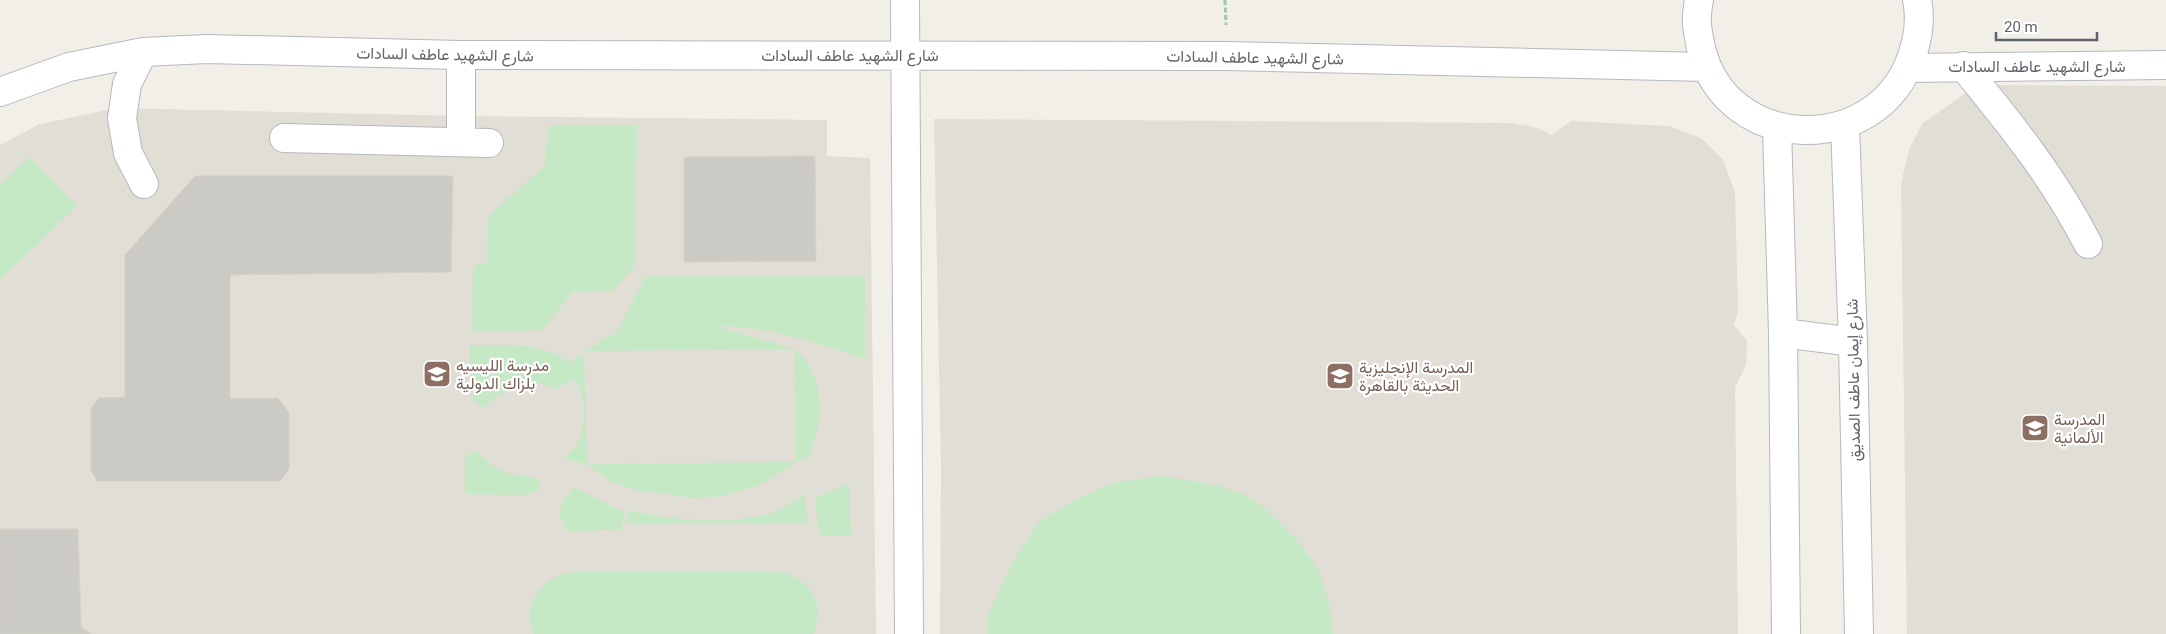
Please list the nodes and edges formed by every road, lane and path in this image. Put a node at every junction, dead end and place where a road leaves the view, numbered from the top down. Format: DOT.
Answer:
graph roads {
  1 [pos="905,0"];
  2 [pos="1699,0"];
  3 [pos="1917,0"];
  4 [pos="143,52"];
  5 [pos="461,55"];
  6 [pos="904,55"];
  7 [pos="2166,65"];
  8 [pos="1963,66"];
  9 [pos="1706,67"];
  10 [pos="1908,68"];
  11 [pos="0,92"];
  12 [pos="1844,125"];
  13 [pos="1777,127"];
  14 [pos="284,138"];
  15 [pos="461,142"];
  16 [pos="489,143"];
  17 [pos="144,184"];
  18 [pos="2088,244"];
  19 [pos="1783,333"];
  20 [pos="1853,342"];
  21 [pos="909,634"];
  22 [pos="1786,634"];
  23 [pos="1858,634"];
  1 -- 6 [label="street"];
  2 -- 9 [label="street"];
  3 -- 10 [label="street"];
  4 -- 5 [label="street, شارع الشهيد عاطف السادات"];
  4 -- 11 [label="street, شارع الشهيد عاطف السادات"];
  4 -- 17 [label="street"];
  5 -- 6 [label="street, شارع الشهيد عاطف السادات"];
  5 -- 15 [label="street"];
  6 -- 9 [label="street, شارع الشهيد عاطف السادات"];
  6 -- 21 [label="street"];
  7 -- 8 [label="street, شارع الشهيد عاطف السادات"];
  8 -- 10 [label="street, شارع الشهيد عاطف السادات"];
  8 -- 18 [label="street"];
  9 -- 13 [label="street"];
  10 -- 12 [label="street"];
  12 -- 13 [label="street"];
  12 -- 20 [label="street, شارع إيمان عاطف الصديق"];
  13 -- 19 [label="street"];
  14 -- 15 [label="street"];
  15 -- 16 [label="street"];
  19 -- 20 [label="street"];
  19 -- 22 [label="street"];
  20 -- 23 [label="street, شارع إيمان عاطف الصديق"];
}
